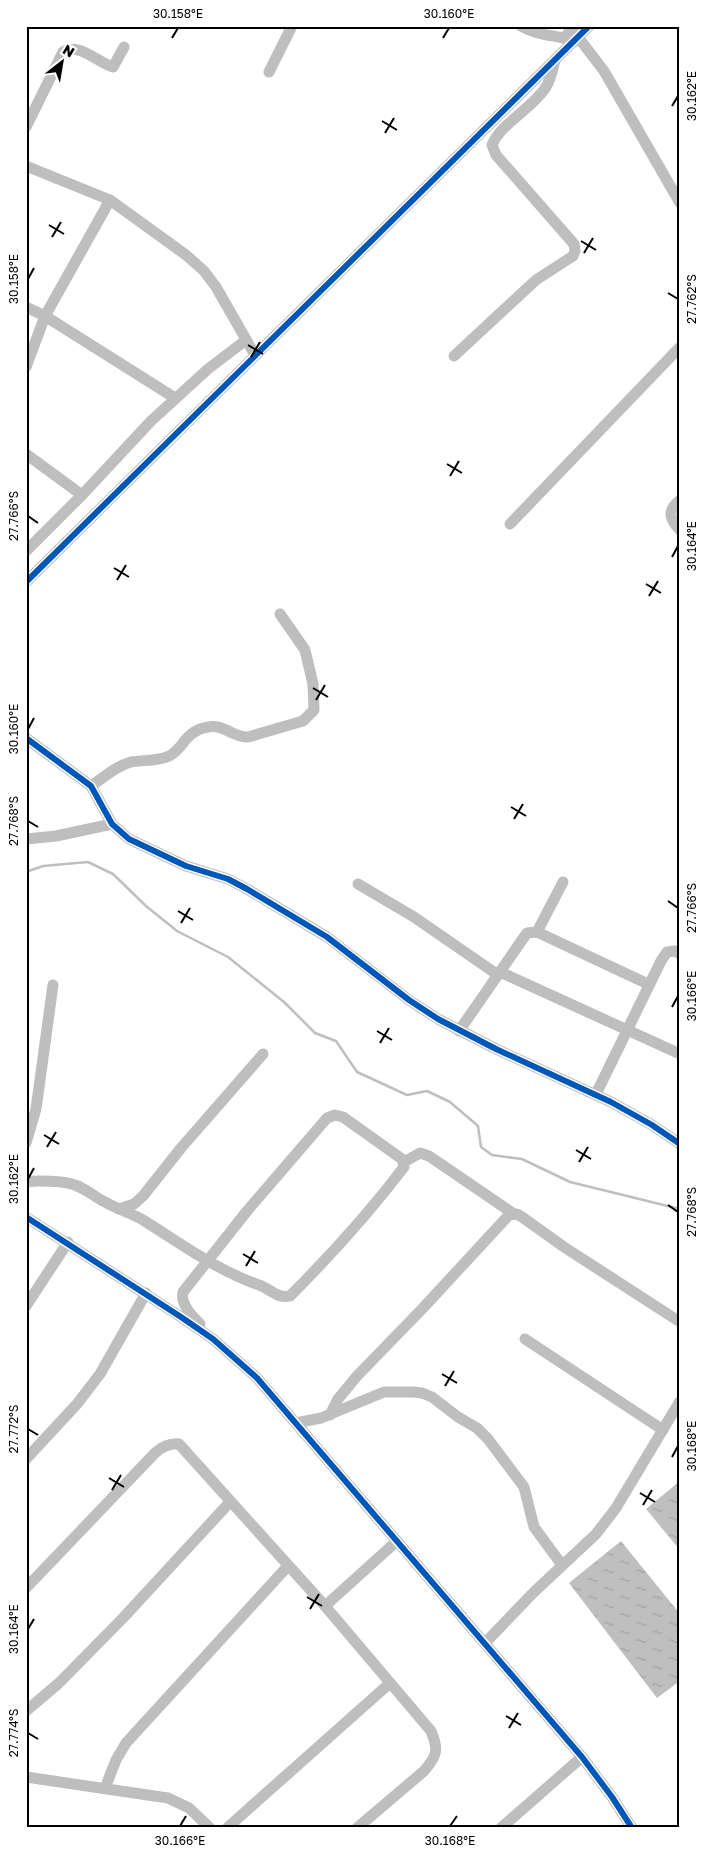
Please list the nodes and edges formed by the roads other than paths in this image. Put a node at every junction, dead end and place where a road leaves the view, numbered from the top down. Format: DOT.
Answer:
graph roads {
  1 [pos="292,26"];
  2 [pos="521,26"];
  3 [pos="588,26"];
  4 [pos="573,35"];
  5 [pos="124,47"];
  6 [pos="555,60"];
  7 [pos="269,72"];
  8 [pos="26,127"];
  9 [pos="26,166"];
  10 [pos="110,200"];
  11 [pos="680,203"];
  12 [pos="26,307"];
  13 [pos="45,316"];
  14 [pos="246,340"];
  15 [pos="680,347"];
  16 [pos="256,354"];
  17 [pos="454,356"];
  18 [pos="26,367"];
  19 [pos="175,398"];
  20 [pos="26,454"];
  21 [pos="82,495"];
  22 [pos="680,500"];
  23 [pos="510,524"];
  24 [pos="680,530"];
  25 [pos="26,551"];
  26 [pos="26,582"];
  27 [pos="280,614"];
  28 [pos="26,738"];
  29 [pos="91,786"];
  30 [pos="112,824"];
  31 [pos="26,839"];
  32 [pos="563,882"];
  33 [pos="358,884"];
  34 [pos="537,932"];
  35 [pos="677,950"];
  36 [pos="499,973"];
  37 [pos="648,984"];
  38 [pos="54,985"];
  39 [pos="626,1030"];
  40 [pos="459,1031"];
  41 [pos="263,1054"];
  42 [pos="680,1054"];
  43 [pos="596,1094"];
  44 [pos="26,1143"];
  45 [pos="680,1144"];
  46 [pos="404,1162"];
  47 [pos="26,1182"];
  48 [pos="119,1209"];
  49 [pos="514,1214"];
  50 [pos="26,1217"];
  51 [pos="68,1242"];
  52 [pos="208,1259"];
  53 [pos="146,1293"];
  54 [pos="26,1306"];
  55 [pos="680,1322"];
  56 [pos="213,1339"];
  57 [pos="525,1339"];
  58 [pos="680,1401"];
  59 [pos="330,1414"];
  60 [pos="296,1423"];
  61 [pos="663,1430"];
  62 [pos="26,1459"];
  63 [pos="230,1502"];
  64 [pos="396,1541"];
  65 [pos="562,1565"];
  66 [pos="288,1566"];
  67 [pos="27,1586"];
  68 [pos="325,1606"];
  69 [pos="484,1643"];
  70 [pos="390,1683"];
  71 [pos="26,1711"];
  72 [pos="582,1757"];
  73 [pos="26,1777"];
  74 [pos="105,1788"];
  75 [pos="508,1825"];
  76 [pos="210,1828"];
  77 [pos="227,1828"];
  78 [pos="357,1828"];
  79 [pos="632,1828"];
  1 -- 7 [label="street"];
  2 -- 4 [label="street"];
  3 -- 4 [label="street"];
  4 -- 6 [label="street"];
  4 -- 11 [label="street"];
  5 -- 8 [label="street"];
  6 -- 16 [label="street"];
  6 -- 17 [label="street"];
  9 -- 10 [label="street"];
  10 -- 13 [label="street"];
  10 -- 14 [label="street"];
  12 -- 13 [label="street"];
  13 -- 18 [label="street"];
  13 -- 19 [label="street"];
  14 -- 16 [label="street"];
  14 -- 19 [label="street"];
  15 -- 23 [label="street"];
  16 -- 26 [label="street"];
  19 -- 21 [label="street"];
  20 -- 21 [label="street"];
  21 -- 25 [label="street"];
  22 -- 24 [label="street"];
  27 -- 29 [label="street"];
  28 -- 29 [label="street"];
  29 -- 30 [label="street"];
  30 -- 31 [label="street"];
  30 -- 40 [label="street"];
  32 -- 34 [label="street"];
  33 -- 36 [label="street"];
  34 -- 36 [label="street"];
  34 -- 37 [label="street"];
  35 -- 37 [label="street"];
  36 -- 39 [label="street"];
  36 -- 40 [label="street"];
  37 -- 39 [label="street"];
  38 -- 44 [label="street"];
  39 -- 42 [label="street"];
  39 -- 43 [label="street"];
  40 -- 43 [label="street"];
  41 -- 48 [label="street"];
  43 -- 45 [label="street"];
  46 -- 49 [label="street"];
  46 -- 52 [label="street"];
  46 -- 52 [label="street"];
  47 -- 48 [label="street"];
  48 -- 52 [label="street"];
  49 -- 55 [label="street"];
  49 -- 59 [label="street"];
  50 -- 51 [label="street"];
  51 -- 53 [label="street"];
  51 -- 54 [label="street"];
  52 -- 56 [label="street"];
  53 -- 56 [label="street"];
  53 -- 62 [label="street"];
  56 -- 60 [label="street"];
  57 -- 61 [label="street"];
  58 -- 61 [label="street"];
  59 -- 60 [label="street"];
  59 -- 65 [label="street"];
  60 -- 64 [label="street"];
  61 -- 65 [label="street"];
  63 -- 66 [label="street"];
  63 -- 67 [label="street"];
  63 -- 71 [label="street"];
  64 -- 68 [label="street"];
  64 -- 69 [label="street"];
  65 -- 69 [label="street"];
  66 -- 68 [label="street"];
  66 -- 74 [label="street"];
  68 -- 70 [label="street"];
  69 -- 72 [label="street"];
  70 -- 77 [label="street"];
  70 -- 78 [label="street"];
  72 -- 75 [label="street"];
  72 -- 79 [label="street"];
  73 -- 74 [label="street"];
  74 -- 76 [label="street"];
}
